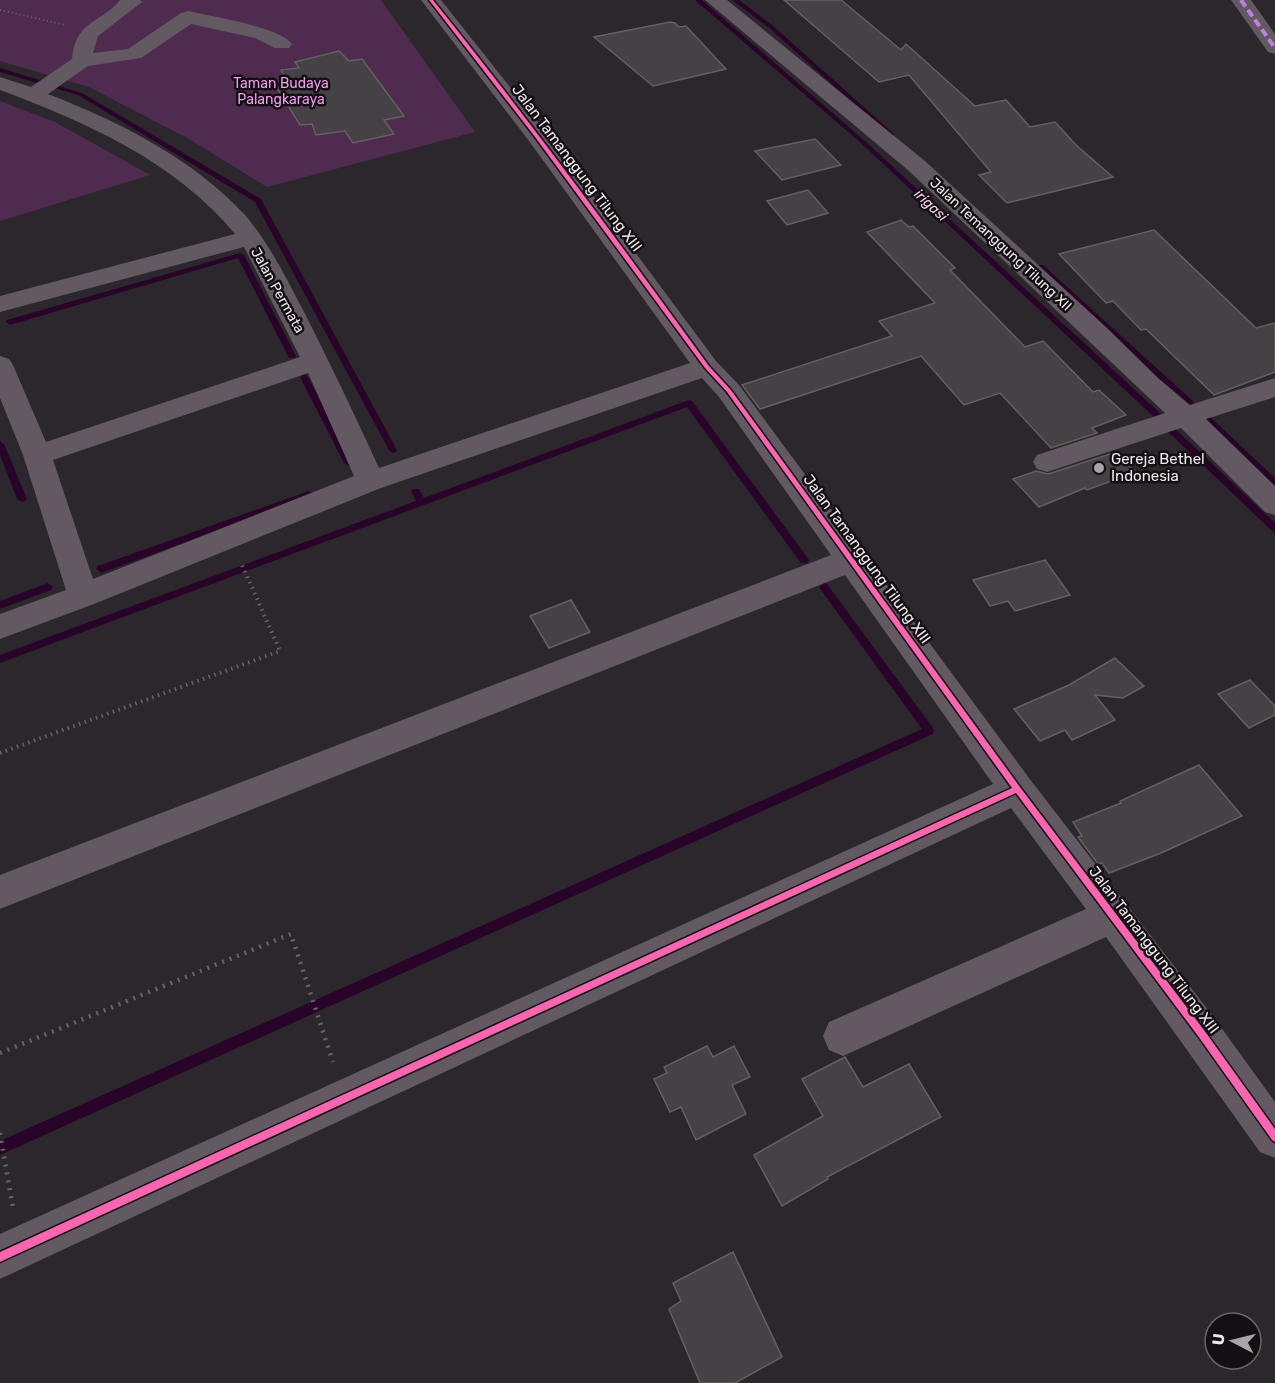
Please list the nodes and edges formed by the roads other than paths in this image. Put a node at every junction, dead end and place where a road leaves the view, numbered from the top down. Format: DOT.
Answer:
graph roads {
  1 [pos="431,0"];
  2 [pos="714,0"];
  3 [pos="1241,0"];
  4 [pos="131,1"];
  5 [pos="188,17"];
  6 [pos="282,44"];
  7 [pos="1275,48"];
  8 [pos="82,62"];
  9 [pos="0,83"];
  10 [pos="44,88"];
  11 [pos="248,238"];
  12 [pos="0,304"];
  13 [pos="317,362"];
  14 [pos="0,365"];
  15 [pos="707,368"];
  16 [pos="1275,387"];
  17 [pos="1187,417"];
  18 [pos="37,455"];
  19 [pos="1047,462"];
  20 [pos="371,481"];
  21 [pos="1275,504"];
  22 [pos="851,560"];
  23 [pos="82,596"];
  24 [pos="0,627"];
  25 [pos="1017,789"];
  26 [pos="0,892"];
  27 [pos="1112,916"];
  28 [pos="843,1036"];
  29 [pos="1275,1137"];
  30 [pos="10,1252"];
  1 -- 15 [label="street, Jalan Tamanggung Tilung XIII"];
  2 -- 17 [label="street, Jalan Temanggung Tilung XII"];
  3 -- 7 [label="street"];
  4 -- 5 [label="street"];
  4 -- 8 [label="street"];
  5 -- 6 [label="street"];
  5 -- 8 [label="street"];
  8 -- 10 [label="street"];
  9 -- 10 [label="street, Jalan Permata"];
  10 -- 11 [label="street, Jalan Permata"];
  11 -- 12 [label="street"];
  11 -- 13 [label="street, Jalan Permata"];
  13 -- 18 [label="street"];
  13 -- 20 [label="street, Jalan Permata"];
  14 -- 18 [label="street"];
  15 -- 20 [label="street"];
  15 -- 22 [label="street, Jalan Tamanggung Tilung XIII"];
  16 -- 17 [label="street"];
  17 -- 19 [label="street"];
  17 -- 21 [label="street, Jalan Temanggung Tilung XII"];
  18 -- 23 [label="street"];
  20 -- 23 [label="street"];
  22 -- 25 [label="street, Jalan Tamanggung Tilung XIII"];
  22 -- 26 [label="street"];
  23 -- 24 [label="street"];
  25 -- 27 [label="street, Jalan Tamanggung Tilung XIII"];
  25 -- 30 [label="street"];
  27 -- 28 [label="street"];
  27 -- 29 [label="street, Jalan Tamanggung Tilung XIII"];
}
